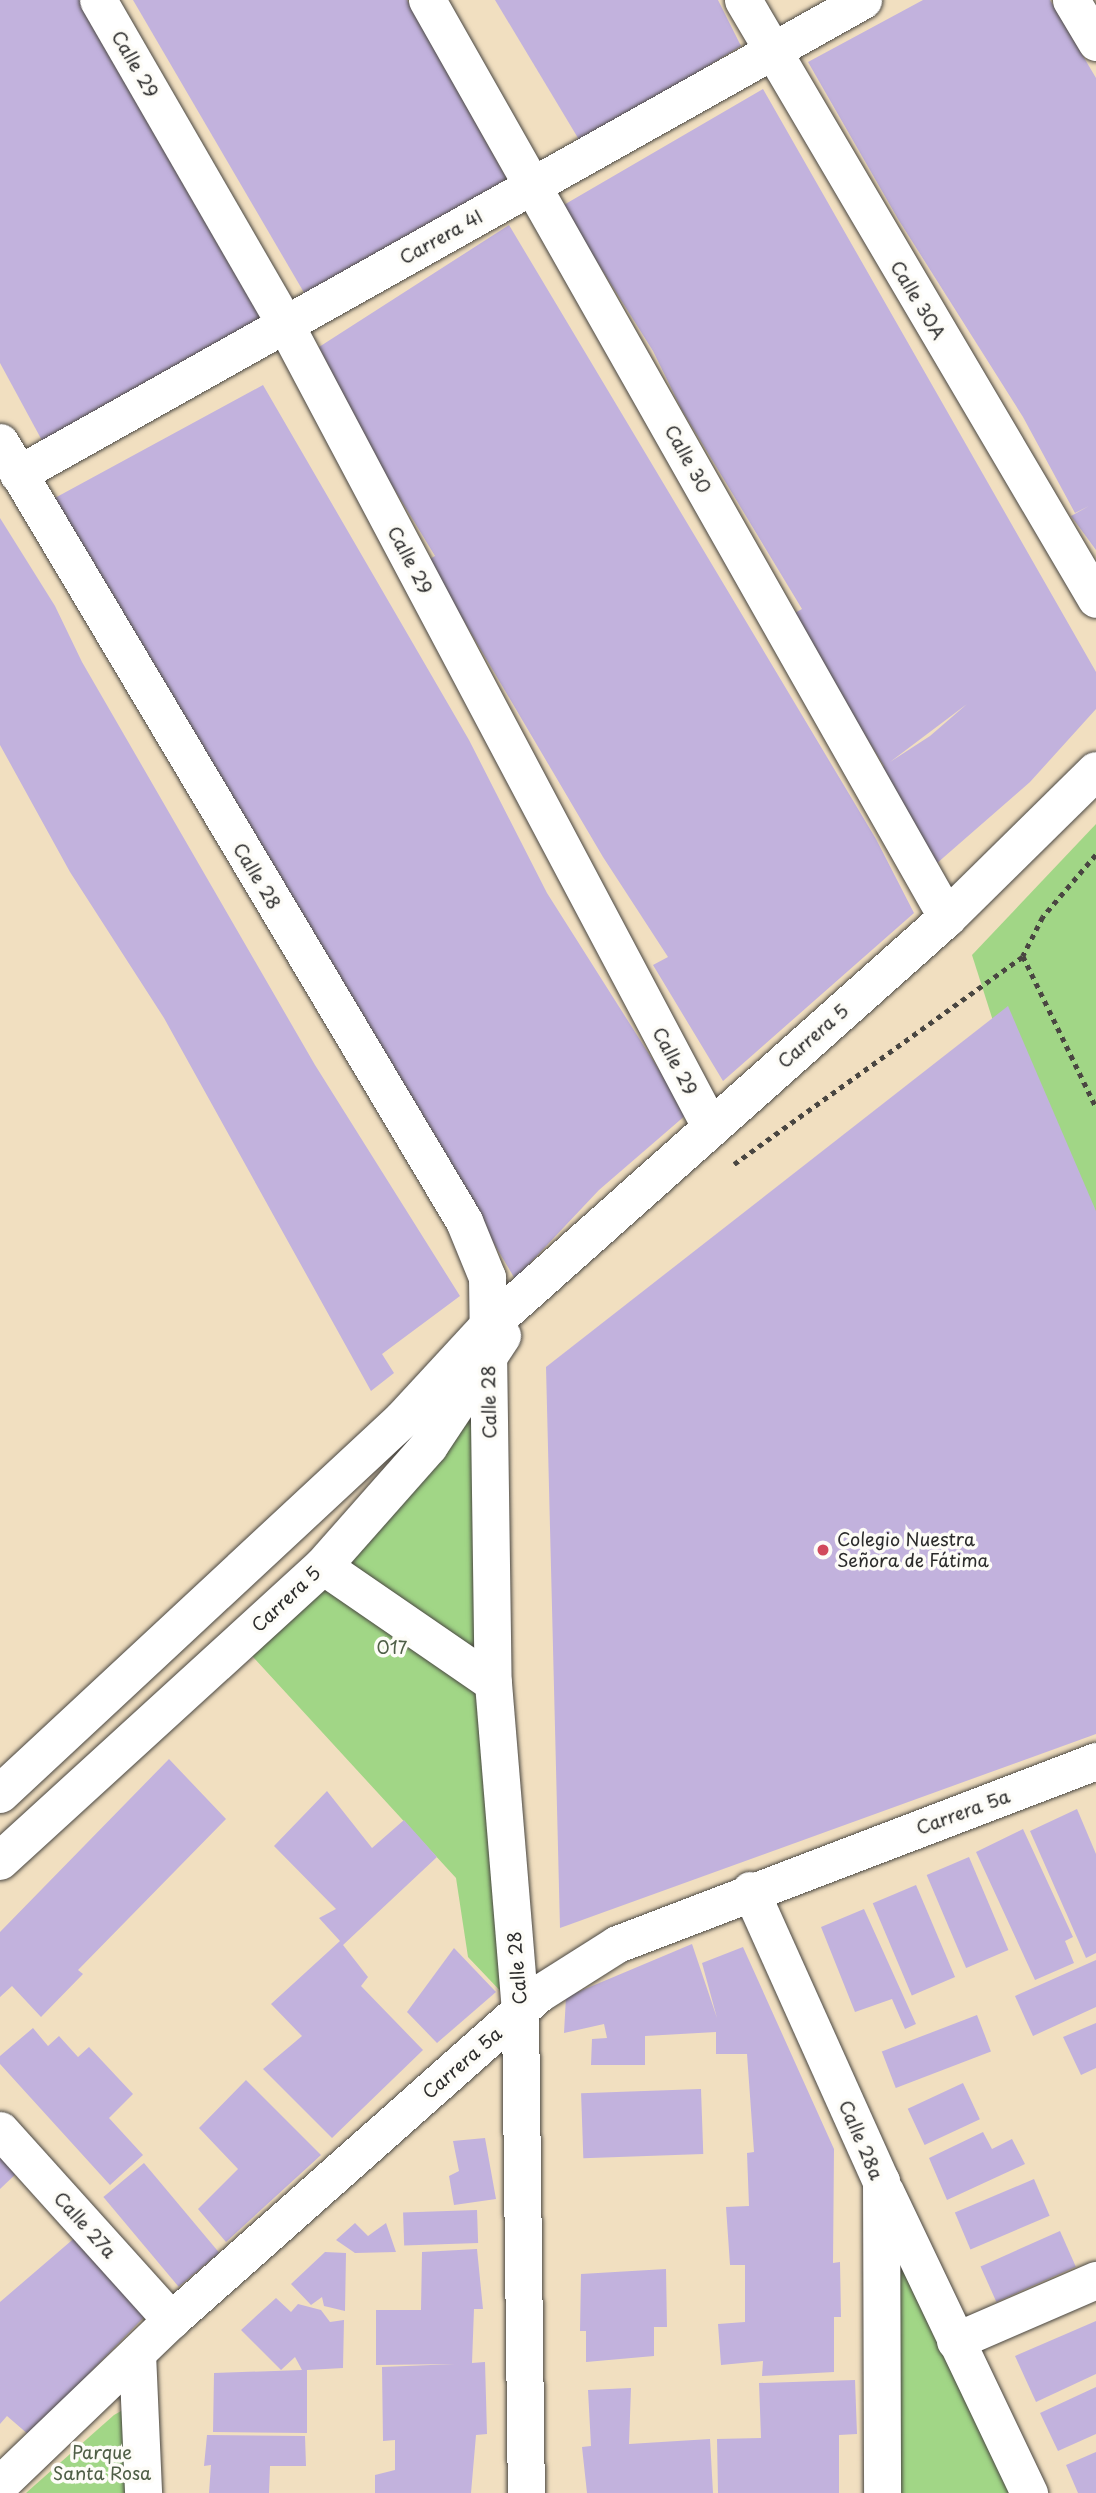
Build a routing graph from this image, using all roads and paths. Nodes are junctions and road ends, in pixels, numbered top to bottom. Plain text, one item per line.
1 (98, 0) edge
2 (427, 0) edge
3 (743, 0) edge
4 (863, 0) edge
5 (1071, 0) edge
6 (1096, 42) edge
7 (771, 52) junction
8 (533, 185) junction
9 (285, 324) junction
10 (0, 442) edge
11 (18, 474) junction
12 (1096, 599) edge
13 (1096, 771) edge
14 (1096, 855) edge
15 (947, 918) junction
16 (1023, 956) junction
17 (1096, 1107) edge
18 (710, 1126) junction
19 (727, 1170) dead end
20 (488, 1345) junction
21 (323, 1566) junction
22 (493, 1683) junction
23 (1096, 1761) edge
24 (0, 1794) edge
25 (0, 1861) edge
26 (750, 1891) junction
27 (520, 2011) junction
28 (0, 2130) edge
29 (881, 2181) junction
30 (1096, 2280) edge
31 (170, 2320) junction
32 (955, 2341) junction
33 (137, 2353) junction
34 (0, 2484) edge
35 (143, 2493) edge
36 (526, 2493) edge
37 (882, 2493) edge
38 (1030, 2493) edge

1 - 9 street, Calle 29
2 - 8 street, Calle 30
3 - 7 street, Calle 30A
4 - 7 street, Carrera 4I
5 - 6 street
7 - 8 street, Carrera 4I
7 - 12 street, Calle 30A
8 - 9 street, Carrera 4I
8 - 15 street, Calle 30
9 - 11 street, Carrera 4I
9 - 18 street, Calle 29
10 - 11 street, Calle 28
11 - 20 street, Calle 28
13 - 15 street, Carrera 5
14 - 16 path
15 - 18 street, Carrera 5
16 - 17 path
16 - 19 path
18 - 20 street, Carrera 5
20 - 21 street, Carrera 5
20 - 22 street, Calle 28
20 - 24 street, Carrera 5
21 - 22 street
21 - 25 street, Carrera 5
22 - 27 street, Calle 28
23 - 26 street, Carrera 5a
26 - 27 street, Carrera 5a
26 - 29 street, Calle 28a
27 - 31 street, Carrera 5a
27 - 36 street, Calle 28
28 - 31 street, Calle 27a
29 - 32 street
29 - 37 street, Calle 28a
30 - 32 street
31 - 33 street, Carrera 5a
32 - 38 street
33 - 34 street, Carrera 5a
33 - 35 street

